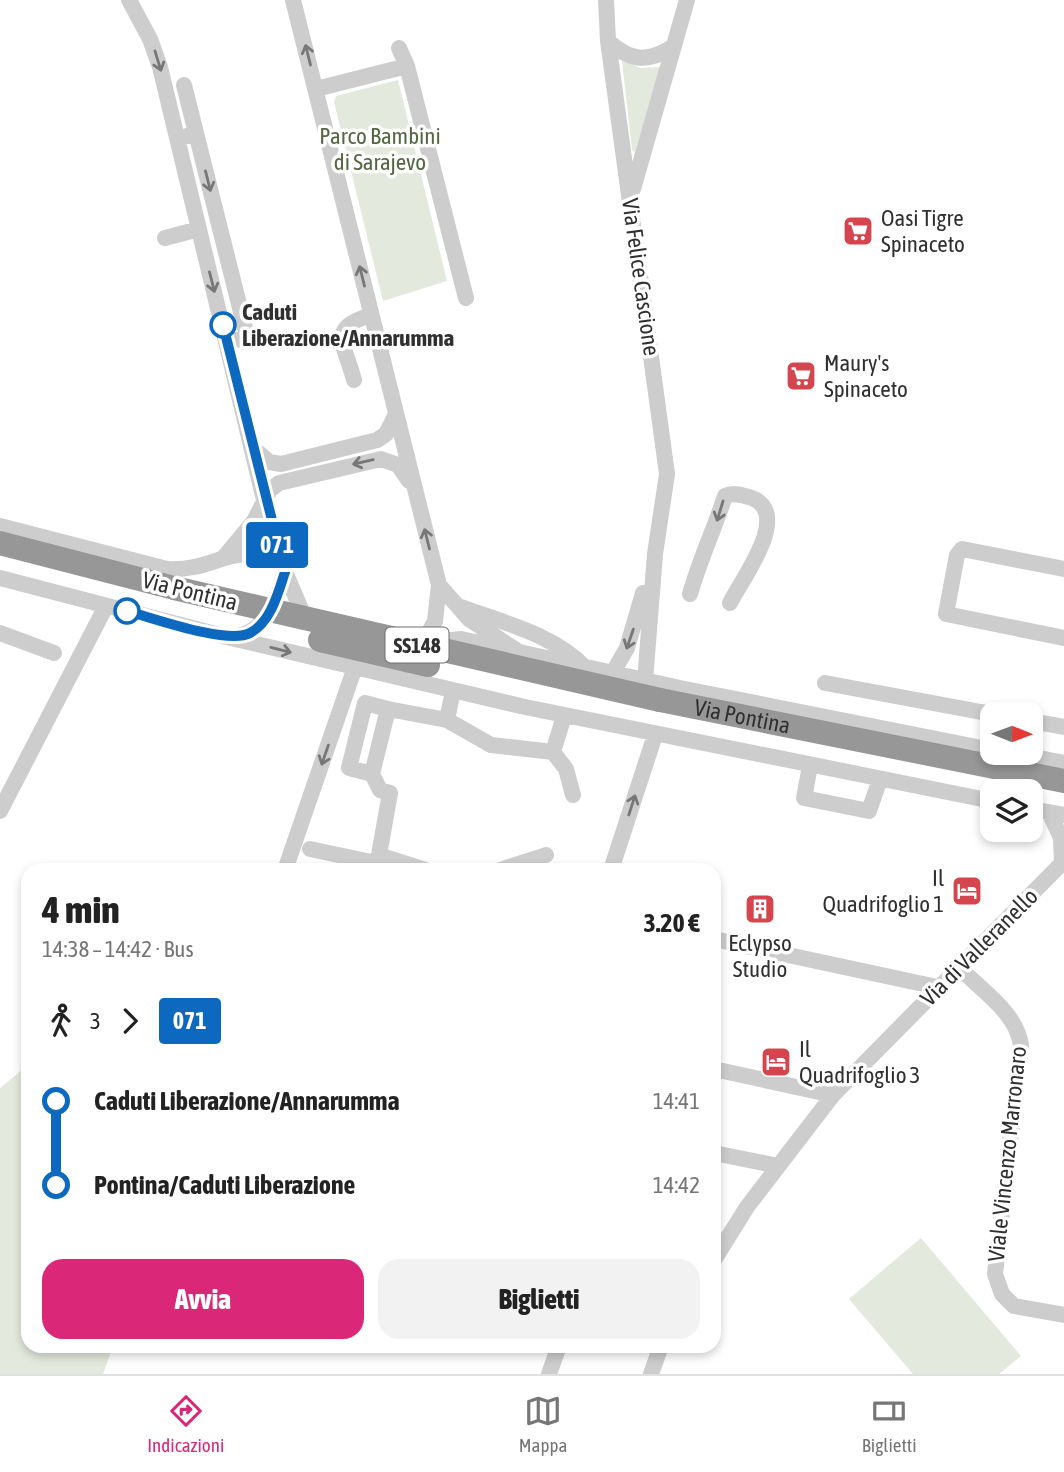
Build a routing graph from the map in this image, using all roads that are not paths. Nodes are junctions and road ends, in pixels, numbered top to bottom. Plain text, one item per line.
1 (129, 0) edge
2 (293, 0) edge
3 (606, 0) edge
4 (687, 0) edge
5 (608, 41) junction
6 (674, 46) junction
7 (399, 48) dead end
8 (407, 66) junction
9 (184, 85) dead end
10 (316, 89) junction
11 (196, 133) junction
12 (178, 139) junction
13 (631, 198) junction
14 (199, 229) junction
15 (165, 238) dead end
16 (466, 298) dead end
17 (371, 315) junction
18 (227, 342) junction
19 (354, 380) dead end
20 (396, 414) junction
21 (253, 448) junction
22 (415, 492) junction
23 (264, 500) junction
24 (0, 526) edge
25 (0, 543) edge
26 (655, 554) junction
27 (224, 557) junction
28 (0, 559) edge
29 (1064, 569) edge
30 (284, 570) junction
31 (0, 578) edge
32 (439, 585) junction
33 (690, 594) dead end
34 (172, 596) junction
35 (730, 603) dead end
36 (456, 605) junction
37 (106, 606) junction
38 (0, 633) edge
39 (232, 638) junction
40 (1064, 638) edge
41 (417, 650) junction
42 (519, 652) junction
43 (54, 653) dead end
44 (331, 662) junction
45 (355, 667) junction
46 (586, 668) junction
47 (612, 674) junction
48 (391, 676) junction
49 (422, 683) junction
50 (825, 683) dead end
51 (453, 691) junction
52 (654, 708) junction
53 (388, 709) junction
54 (980, 712) edge
55 (564, 716) junction
56 (338, 717) junction
57 (447, 720) junction
58 (1043, 723) edge
59 (360, 724) junction
60 (1064, 727) edge
61 (980, 749) edge
62 (553, 752) junction
63 (1043, 759) edge
64 (1064, 763) edge
65 (810, 766) junction
66 (372, 774) junction
67 (880, 779) junction
68 (980, 780) edge
69 (1064, 781) edge
70 (573, 795) dead end
71 (980, 799) edge
72 (1043, 799) edge
73 (1059, 808) edge
74 (0, 811) edge
75 (310, 849) dead end
76 (379, 855) junction
77 (546, 855) dead end
78 (1063, 862) edge
79 (287, 863) edge
80 (404, 863) edge
81 (521, 863) edge
82 (613, 863) edge
83 (721, 941) edge
84 (960, 968) junction
85 (937, 987) junction
86 (721, 1071) edge
87 (833, 1095) junction
88 (721, 1154) edge
89 (779, 1166) junction
90 (721, 1250) edge
91 (1064, 1315) edge
92 (556, 1353) edge
93 (658, 1353) edge
94 (549, 1374) edge
95 (651, 1374) edge

1 -> 12 street
10 -> 2 street
3 - 5 street, Via Felice Cascione
4 - 6 street
5 - 6 street
5 - 13 street, Via Felice Cascione
6 - 13 street
7 - 8 street
8 - 10 street
8 - 16 street
9 - 11 street
17 -> 10 street
11 - 12 street
11 -> 18 street
12 - 14 street
13 - 26 street, Via Felice Cascione
14 - 15 street
14 -> 18 street
17 - 19 street
17 - 20 street
18 - 21 street
20 - 21 street
20 - 22 street
21 - 23 street
22 -> 23 street
32 -> 22 street
23 - 27 street, Via Pontina
23 - 30 street
24 - 27 street, Via Pontina
25 - 34 highway, Via Pontina / SS148
26 -> 47 street, Via Felice Cascione
26 - 52 street, Via Felice Cascione
27 - 30 street, Via Pontina
28 - 34 highway, Via Pontina / SS148
29 - 40 street
30 - 39 street
30 - 44 street
31 - 37 street, Via Pontina
32 - 36 street, Via Pontina
32 - 41 street
35 -> 33 street
34 - 52 highway, Via Pontina / SS148, bridge
36 - 42 street, Via Pontina
36 - 46 street
37 - 39 street, Via Pontina
37 - 74 street
38 - 43 street
39 -> 44 street, Via Pontina
41 - 42 street, Via Pontina
41 - 48 street
41 - 49 street
42 - 46 street, Via Pontina
44 - 45 street, Via Pontina
45 - 48 street, Via Pontina
45 - 56 street
46 - 47 street, Via Pontina
47 - 52 street, Via Pontina
48 - 49 street, Via Pontina
49 - 51 street, Via Pontina
50 - 54 street
51 - 55 street, Via Pontina
51 - 57 street
52 - 55 street, Via Pontina
52 - 61 street, Via Pontina
52 - 65 street, Via Pontina
52 - 68 highway, Via Pontina / SS148
52 - 69 highway, Via Pontina / SS148
82 -> 52 street, Via Felice Cascione
53 - 57 street
53 - 59 street
53 - 66 street
55 - 62 street
56 - 59 street
56 -> 79 street
57 - 62 street
58 - 60 street
59 - 66 street
62 - 70 street
63 - 64 street
65 - 67 street, Via Pontina
65 - 67 street
66 - 76 street
67 - 71 street, Via Pontina
72 - 73 highway, Via Pontina / SS148
73 - 78 street, Via di Valleranello
75 - 76 street
76 - 80 street
77 - 81 street
78 - 84 street, Via di Valleranello
83 - 85 street
84 - 85 street, Via di Valleranello
84 - 91 street, Viale Vincenzo Marronaro
85 - 87 street, Via di Valleranello
86 - 87 street
87 - 89 street, Via di Valleranello
88 - 89 street
89 - 90 street, Via di Valleranello
92 - 94 street
93 - 95 street

